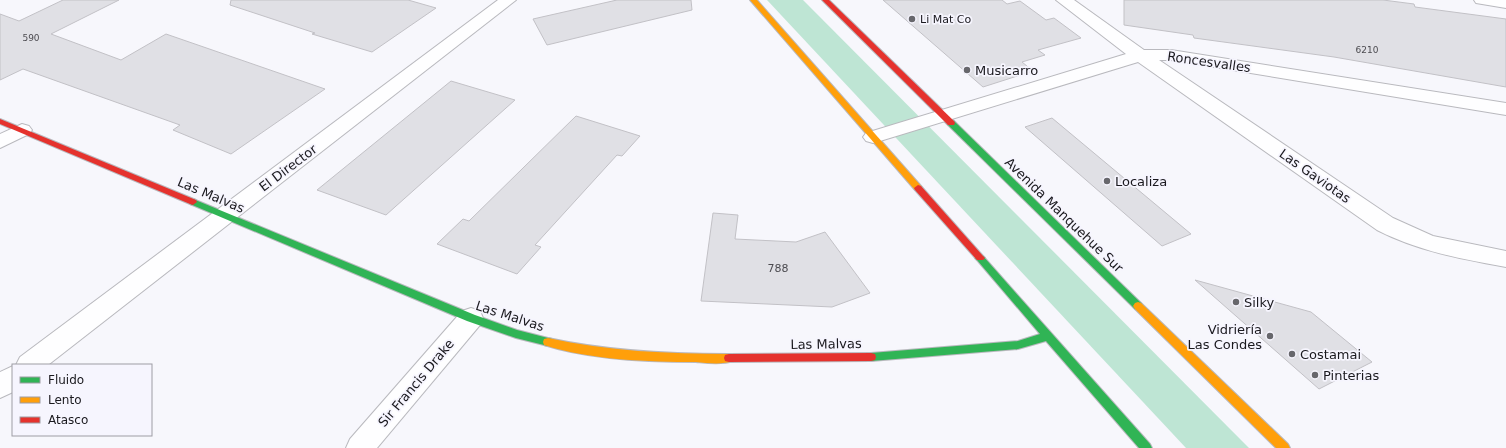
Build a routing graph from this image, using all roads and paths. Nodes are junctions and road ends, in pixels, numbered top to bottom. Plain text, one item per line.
1 (508, 0) edge
2 (753, 0) edge
3 (825, 0) edge
4 (1064, 0) edge
5 (1482, 0) edge
6 (1506, 3) edge
7 (1141, 55) junction
8 (1506, 109) edge
9 (943, 115) junction
10 (0, 121) edge
11 (22, 130) junction
12 (874, 137) junction
13 (0, 142) edge
14 (225, 216) junction
15 (1506, 259) edge
16 (471, 318) junction
17 (1048, 336) junction
18 (30, 364) edge
19 (12, 378) edge
20 (0, 387) edge
21 (360, 448) edge
22 (1146, 448) edge
23 (1284, 448) edge

1 - 14 street, El Director
2 - 12 main road
3 - 9 main road, Avenida Manquehue Sur
4 - 7 street, Las Gaviotas
5 - 6 street
7 - 8 street, Roncesvalles
7 - 9 street, Roncesvalles
7 - 15 street, Las Gaviotas
9 - 12 street, Roncesvalles
9 - 23 main road, Avenida Manquehue Sur
10 - 11 main road, Las Malvas
11 - 13 street
11 - 14 main road, Las Malvas
12 - 17 main road
14 - 16 main road, Las Malvas
14 - 18 street, El Director
16 - 17 main road, Las Malvas
16 - 21 street, Sir Francis Drake
17 - 22 main road
19 - 20 street

